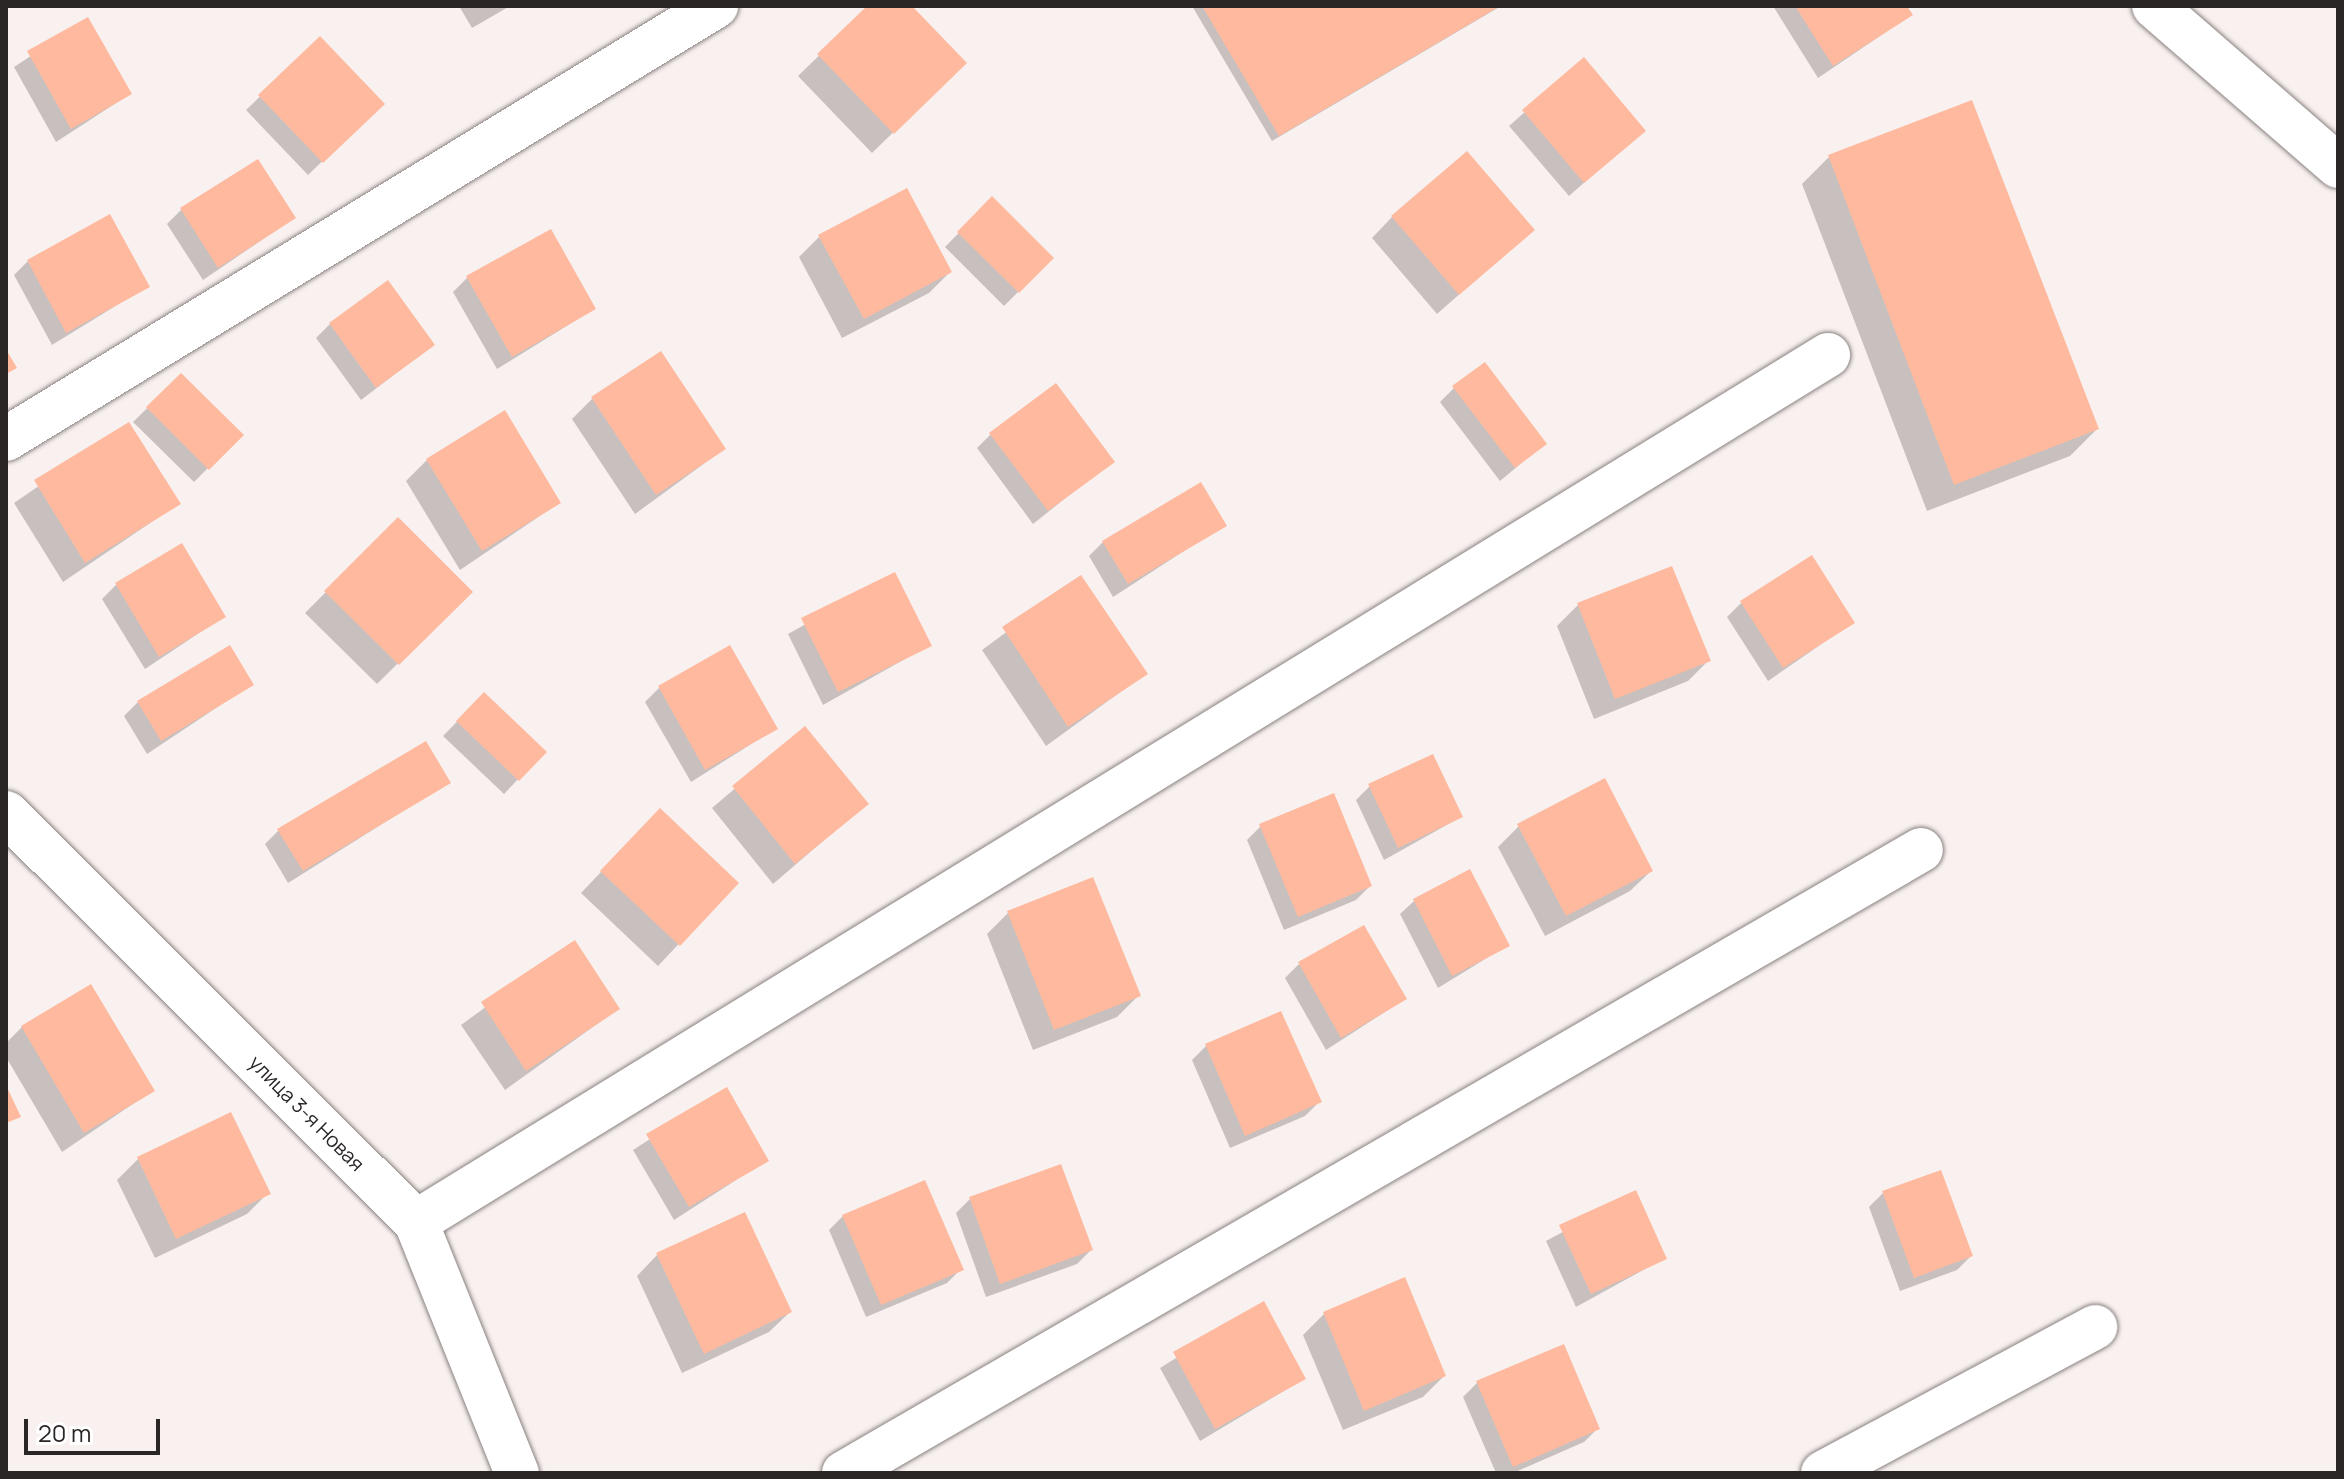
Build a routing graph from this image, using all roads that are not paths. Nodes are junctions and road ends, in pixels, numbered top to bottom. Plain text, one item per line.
1 (716, 6) edge
2 (2154, 6) edge
3 (2338, 166) edge
4 (1828, 355) dead end
5 (6, 439) edge
6 (6, 813) edge
7 (1921, 850) dead end
8 (416, 1222) junction
9 (2095, 1327) dead end
10 (517, 1473) edge
11 (844, 1473) edge
12 (1823, 1473) edge

1 - 5 street
2 - 3 street
4 - 8 street
6 - 8 street, улица 3-я Новая
7 - 11 street
8 - 10 street, улица 3-я Новая
9 - 12 street

